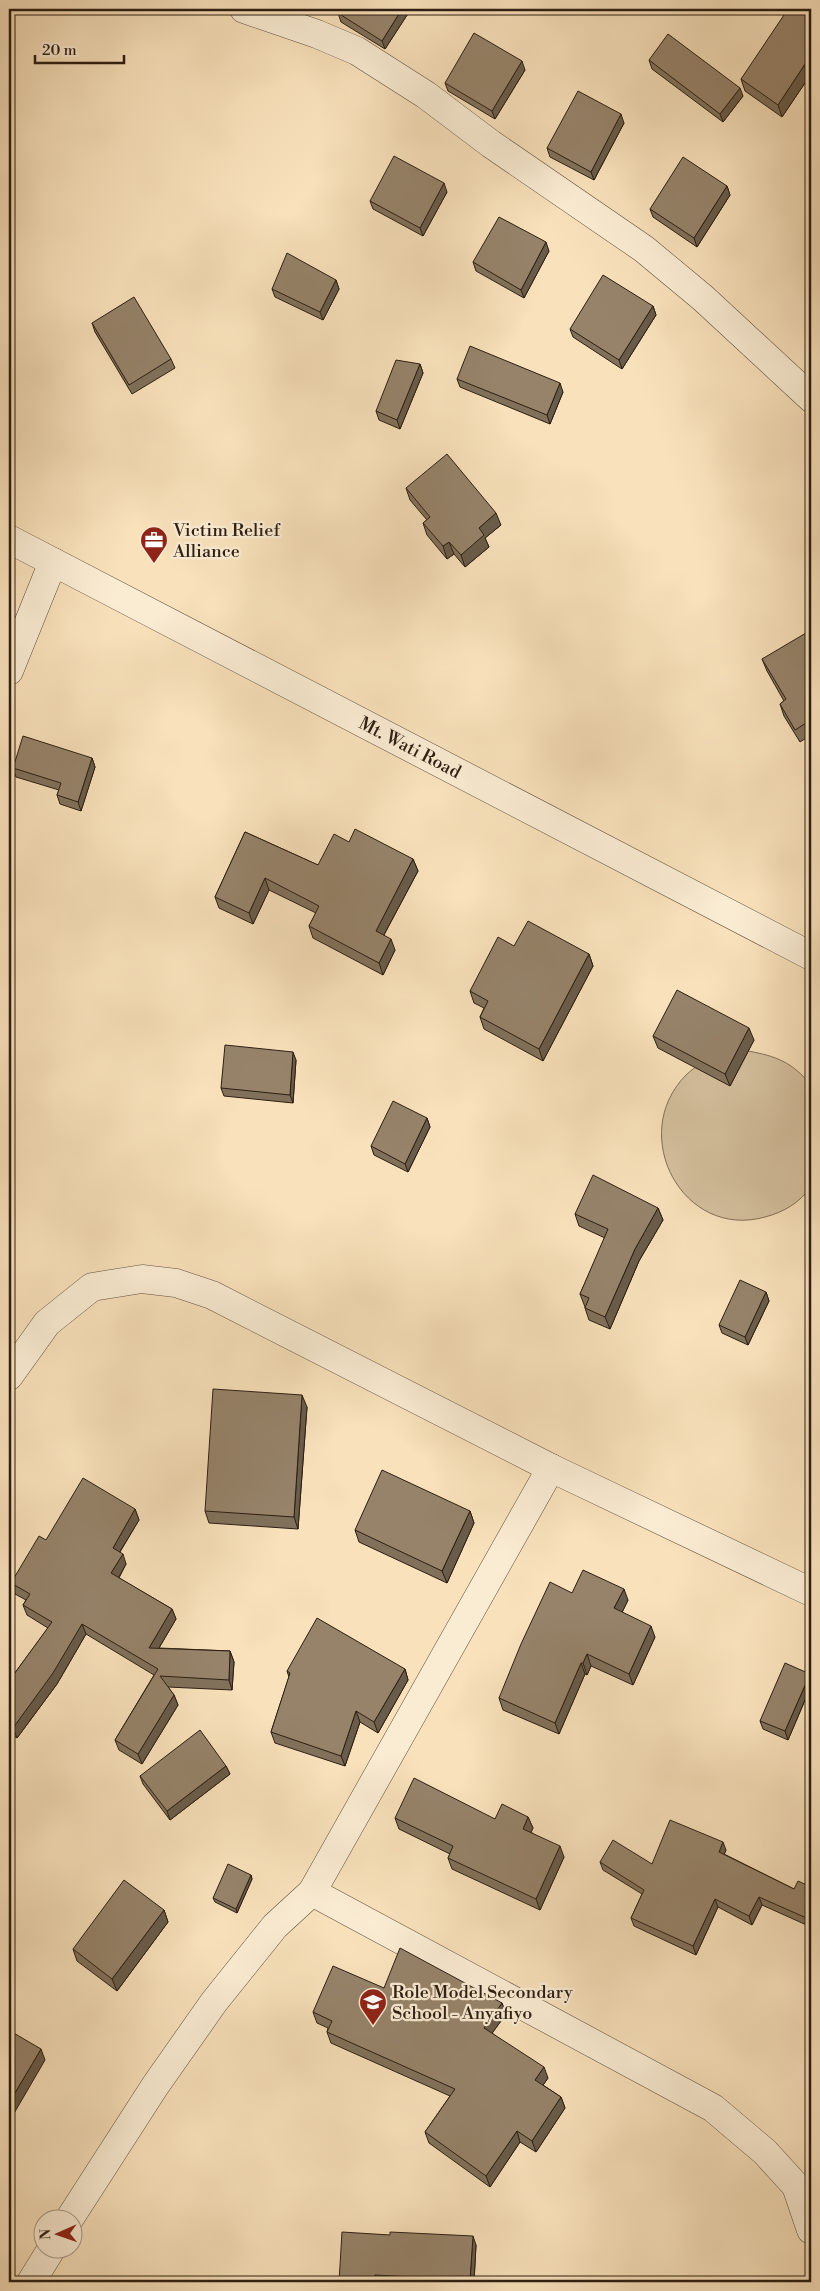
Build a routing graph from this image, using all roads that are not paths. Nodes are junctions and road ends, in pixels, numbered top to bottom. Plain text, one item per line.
1 (244, 9) edge
2 (811, 398) edge
3 (9, 539) edge
4 (53, 562) junction
5 (9, 670) edge
6 (811, 956) edge
7 (9, 1376) edge
8 (551, 1468) junction
9 (811, 1592) edge
10 (312, 1892) junction
11 (76, 2208) edge
12 (811, 2230) edge
13 (46, 2258) edge
14 (31, 2282) edge

1 - 2 street
3 - 4 street, Mt. Wati Road
4 - 5 street
4 - 6 street, Mt. Wati Road
7 - 8 street
8 - 9 street
8 - 10 street
10 - 11 street
10 - 12 street
13 - 14 street

